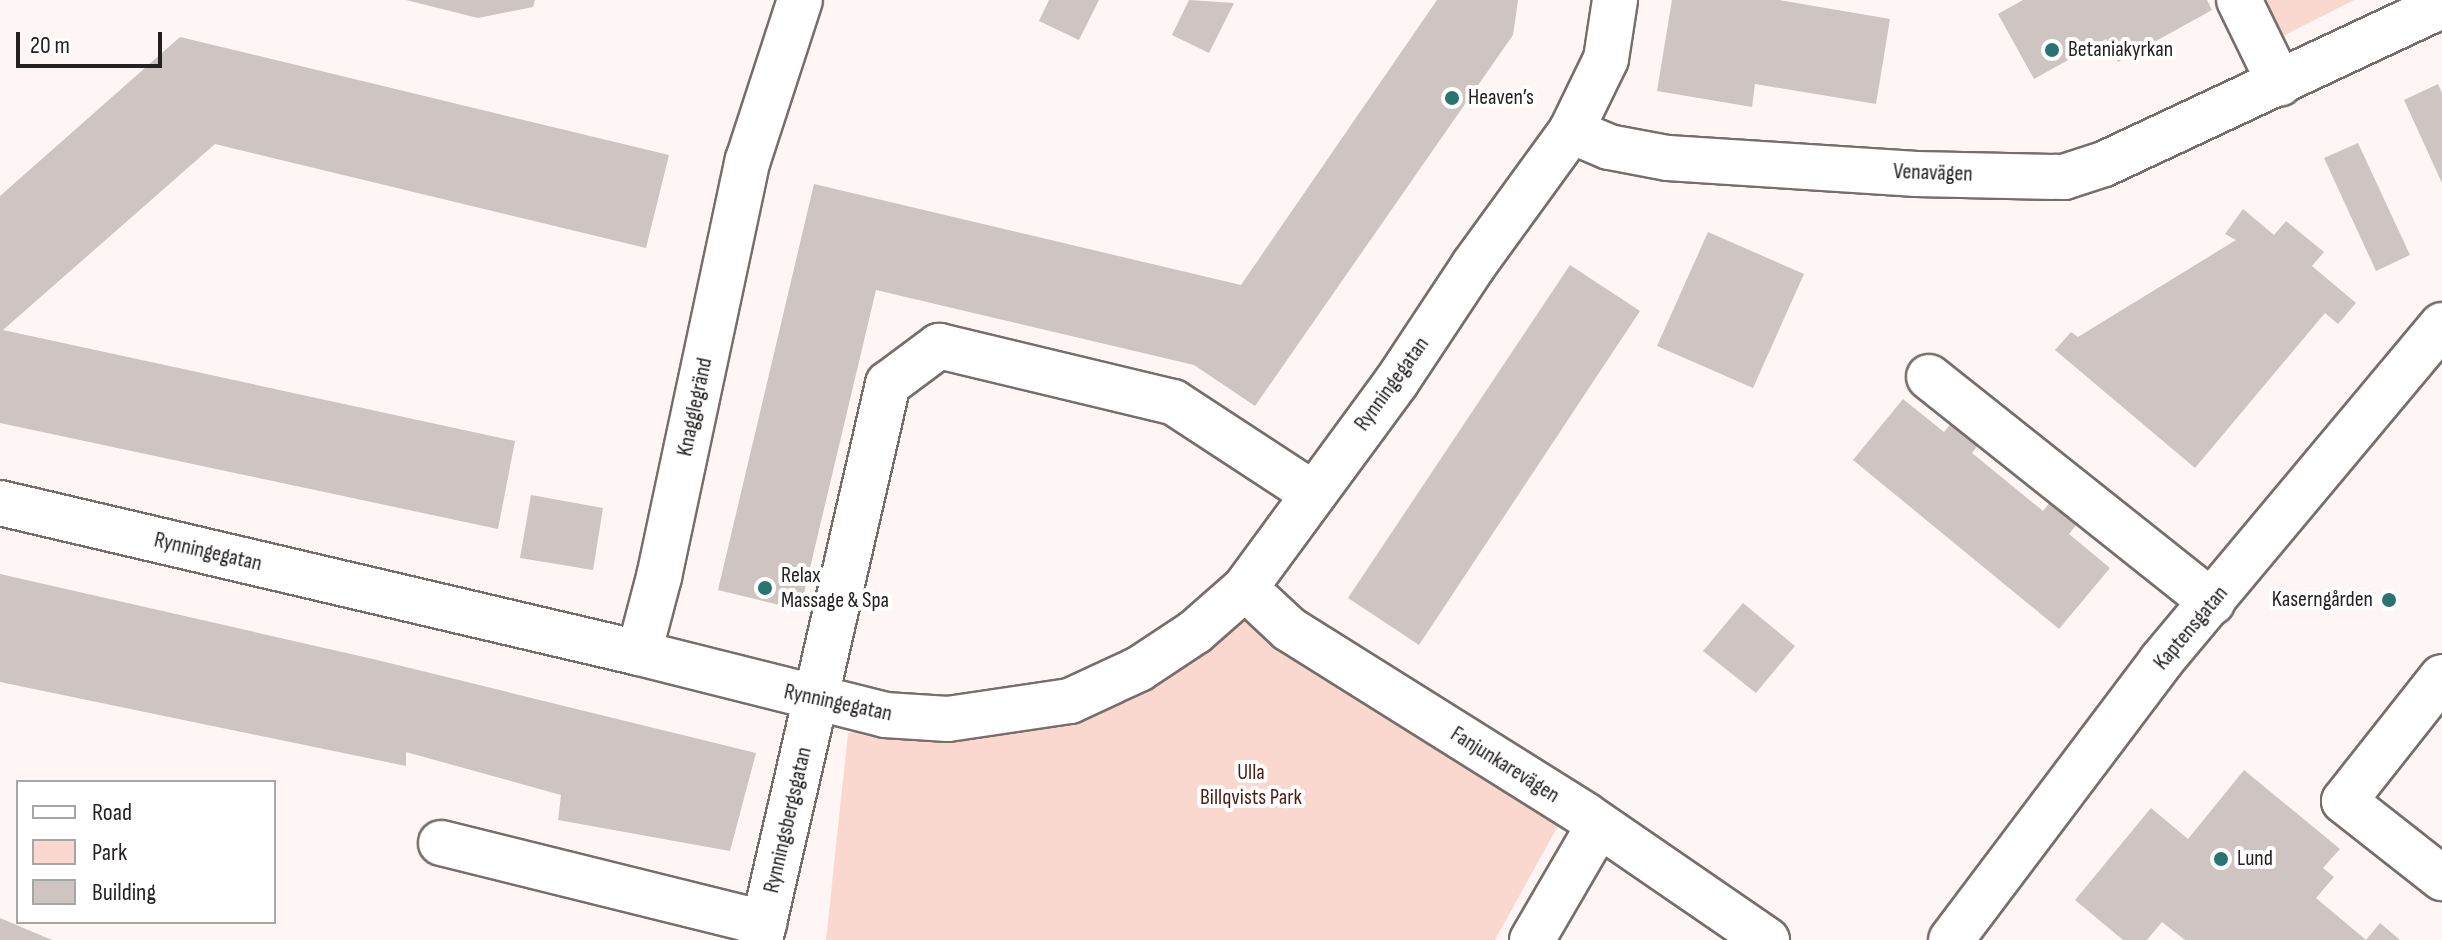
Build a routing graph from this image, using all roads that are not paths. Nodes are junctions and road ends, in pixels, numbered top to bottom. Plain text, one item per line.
1 (800, 0) edge
2 (1615, 0) edge
3 (2239, 0) edge
4 (2442, 6) edge
5 (2280, 84) junction
6 (1571, 131) junction
7 (2442, 325) edge
8 (1929, 377) dead end
9 (1312, 493) junction
10 (0, 503) edge
11 (1245, 588) junction
12 (2212, 602) junction
13 (639, 653) junction
14 (2442, 677) edge
15 (816, 700) junction
16 (1599, 825) junction
17 (441, 843) dead end
18 (2442, 878) edge
19 (762, 932) edge
20 (1532, 940) edge
21 (1767, 940) edge
22 (1951, 940) edge

1 - 13 street, Knagglegränd
2 - 6 street, Rynningegatan
3 - 5 street
4 - 5 street, Venavägen
5 - 6 street, Venavägen
6 - 9 street, Rynningegatan
7 - 12 street, Kaptensgatan
8 - 12 street
9 - 11 street, Rynningegatan
9 - 15 street, Rynningsbergsgatan
10 - 13 street, Rynningegatan
11 - 15 street, Rynningegatan
11 - 16 street, Fanjunkarevägen
12 - 22 street, Kaptensgatan
13 - 15 street, Rynningegatan
14 - 18 street
15 - 19 street, Rynningsbergsgatan
16 - 20 street
16 - 21 street, Fanjunkarevägen
17 - 19 street

